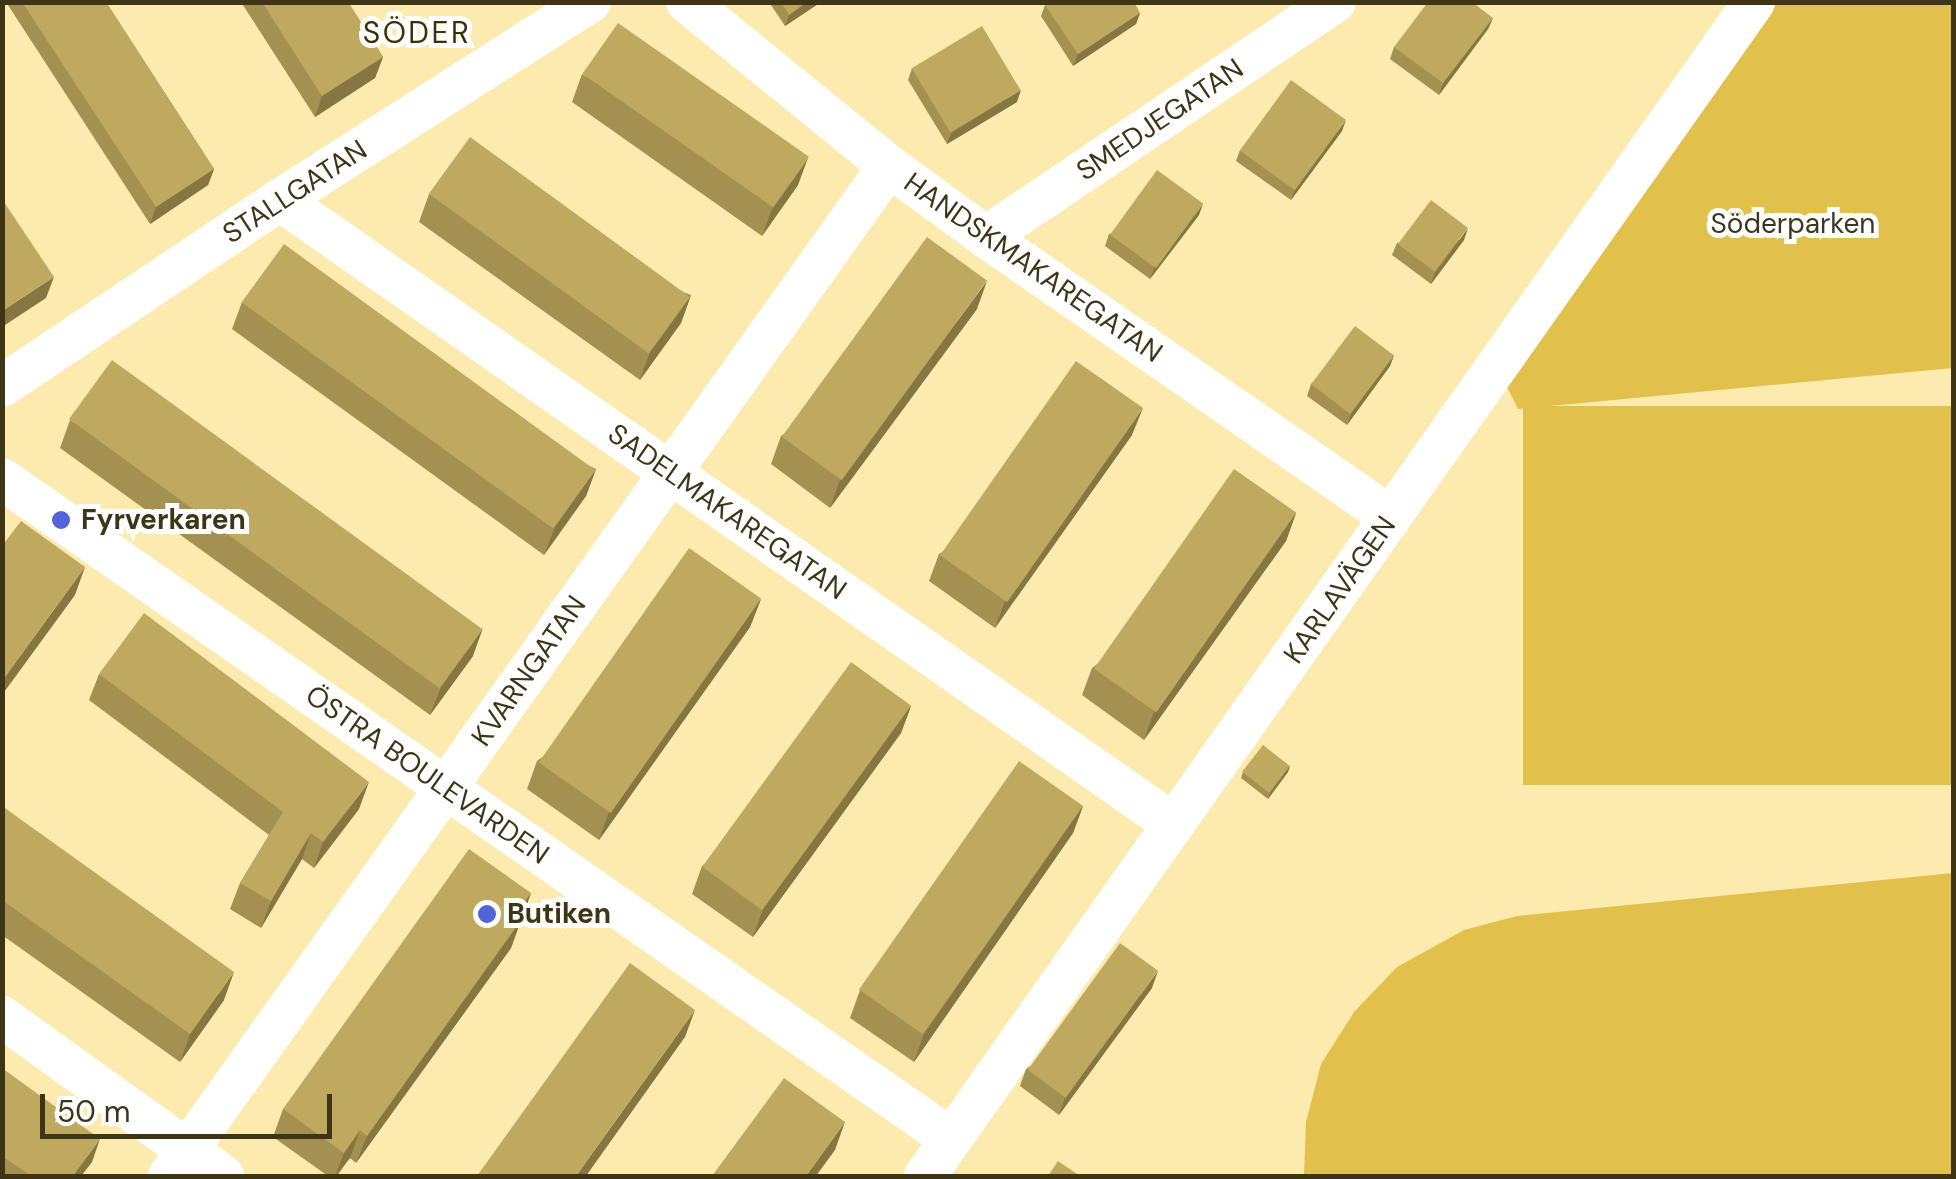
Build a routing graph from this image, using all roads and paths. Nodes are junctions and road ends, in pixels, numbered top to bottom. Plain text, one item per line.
1 (590, 2) edge
2 (687, 2) edge
3 (1335, 2) edge
4 (1754, 2) edge
5 (888, 166) junction
6 (280, 200) junction
7 (986, 238) junction
8 (2, 386) edge
9 (670, 472) junction
10 (2, 479) edge
11 (1391, 517) junction
12 (446, 788) junction
13 (1174, 824) junction
14 (2, 1017) edge
15 (951, 1140) junction
16 (178, 1164) edge
17 (224, 1176) edge
18 (925, 1176) edge

1 - 6 street, STALLGATAN
2 - 5 street, HANDSKMAKAREGATAN
3 - 7 street, SMEDJEGATAN
4 - 11 street, KARLAVÄGEN
5 - 7 street, HANDSKMAKAREGATAN
5 - 9 street, KVARNGATAN
6 - 8 street, STALLGATAN
6 - 9 street, SADELMAKAREGATAN
7 - 11 street, HANDSKMAKAREGATAN
9 - 12 street, KVARNGATAN
9 - 13 street, SADELMAKAREGATAN
10 - 12 street, ÖSTRA BOULEVARDEN
11 - 13 street, KARLAVÄGEN
12 - 15 street, ÖSTRA BOULEVARDEN
12 - 16 street, KVARNGATAN
13 - 15 street, KARLAVÄGEN
14 - 16 street
15 - 18 street, KARLAVÄGEN
16 - 17 street

